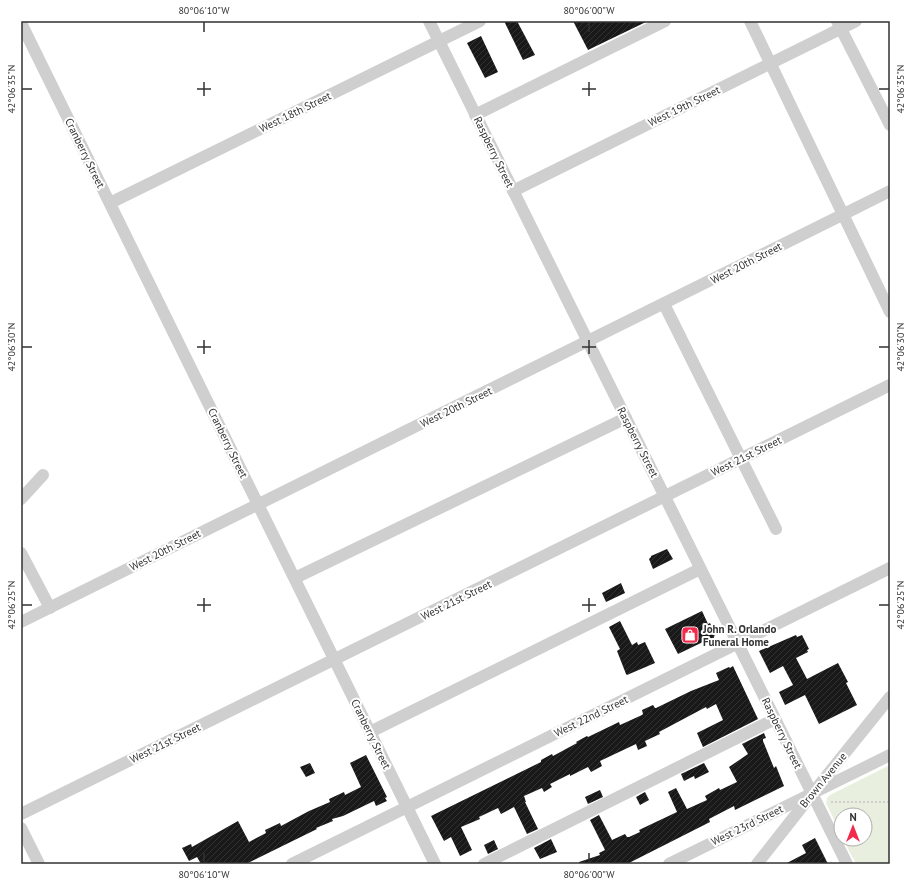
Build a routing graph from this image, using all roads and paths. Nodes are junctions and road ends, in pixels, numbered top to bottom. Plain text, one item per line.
1 (429, 21) edge
2 (480, 21) edge
3 (665, 21) edge
4 (750, 21) edge
5 (856, 21) edge
6 (21, 23) edge
7 (839, 25) edge
8 (439, 42) junction
9 (770, 63) junction
10 (475, 115) junction
11 (890, 125) edge
12 (513, 191) junction
13 (890, 191) edge
14 (110, 203) junction
15 (843, 215) junction
16 (664, 304) junction
17 (890, 312) edge
18 (588, 342) junction
19 (890, 385) edge
20 (626, 418) junction
21 (741, 458) junction
22 (44, 475) dead end
23 (664, 496) junction
24 (21, 498) edge
25 (257, 504) junction
26 (776, 529) dead end
27 (21, 553) edge
28 (890, 568) edge
29 (700, 569) junction
30 (295, 578) junction
31 (50, 608) junction
32 (21, 622) edge
33 (737, 643) junction
34 (334, 660) junction
35 (890, 698) edge
36 (775, 719) junction
37 (370, 732) junction
38 (890, 755) edge
39 (812, 794) junction
40 (831, 802) dead end
41 (890, 802) edge
42 (407, 807) junction
43 (21, 814) edge
44 (21, 828) edge
45 (39, 864) edge
46 (292, 864) edge
47 (435, 864) edge
48 (484, 864) edge
49 (670, 864) edge
50 (757, 864) edge
51 (847, 864) edge

1 - 8 street, Raspberry Street
2 - 8 street, West 18th Street
3 - 10 street
4 - 9 street
5 - 7 street, West 19th Street
6 - 14 street, Cranberry Street
7 - 9 street, West 19th Street
7 - 11 street
8 - 10 street, Raspberry Street
8 - 14 street, West 18th Street
9 - 12 street, West 19th Street
9 - 15 street
10 - 12 street, Raspberry Street
12 - 18 street, Raspberry Street
13 - 15 street, West 20th Street
14 - 25 street, Cranberry Street
15 - 16 street, West 20th Street
15 - 17 street
16 - 18 street, West 20th Street
16 - 21 street
18 - 20 street, Raspberry Street
18 - 25 street, West 20th Street
19 - 21 street, West 21st Street
20 - 23 street, Raspberry Street
20 - 30 street
21 - 23 street, West 21st Street
21 - 26 street
22 - 24 street
23 - 29 street, Raspberry Street
23 - 34 street, West 21st Street
25 - 30 street, Cranberry Street
25 - 31 street, West 20th Street
27 - 31 street
28 - 33 street, West 22nd Street
29 - 33 street, Raspberry Street
29 - 37 street
30 - 34 street, Cranberry Street
31 - 32 street, West 20th Street
33 - 36 street, Raspberry Street
33 - 42 street, West 22nd Street
34 - 37 street, Cranberry Street
34 - 43 street, West 21st Street
35 - 39 street, Brown Avenue
36 - 39 street, Raspberry Street
36 - 48 street
37 - 42 street, Cranberry Street
38 - 39 street, West 23rd Street
39 - 49 street, West 23rd Street
39 - 50 street, Brown Avenue
39 - 51 street, Raspberry Street
40 - 41 path
42 - 46 street, West 22nd Street
42 - 47 street, Cranberry Street
44 - 45 street

